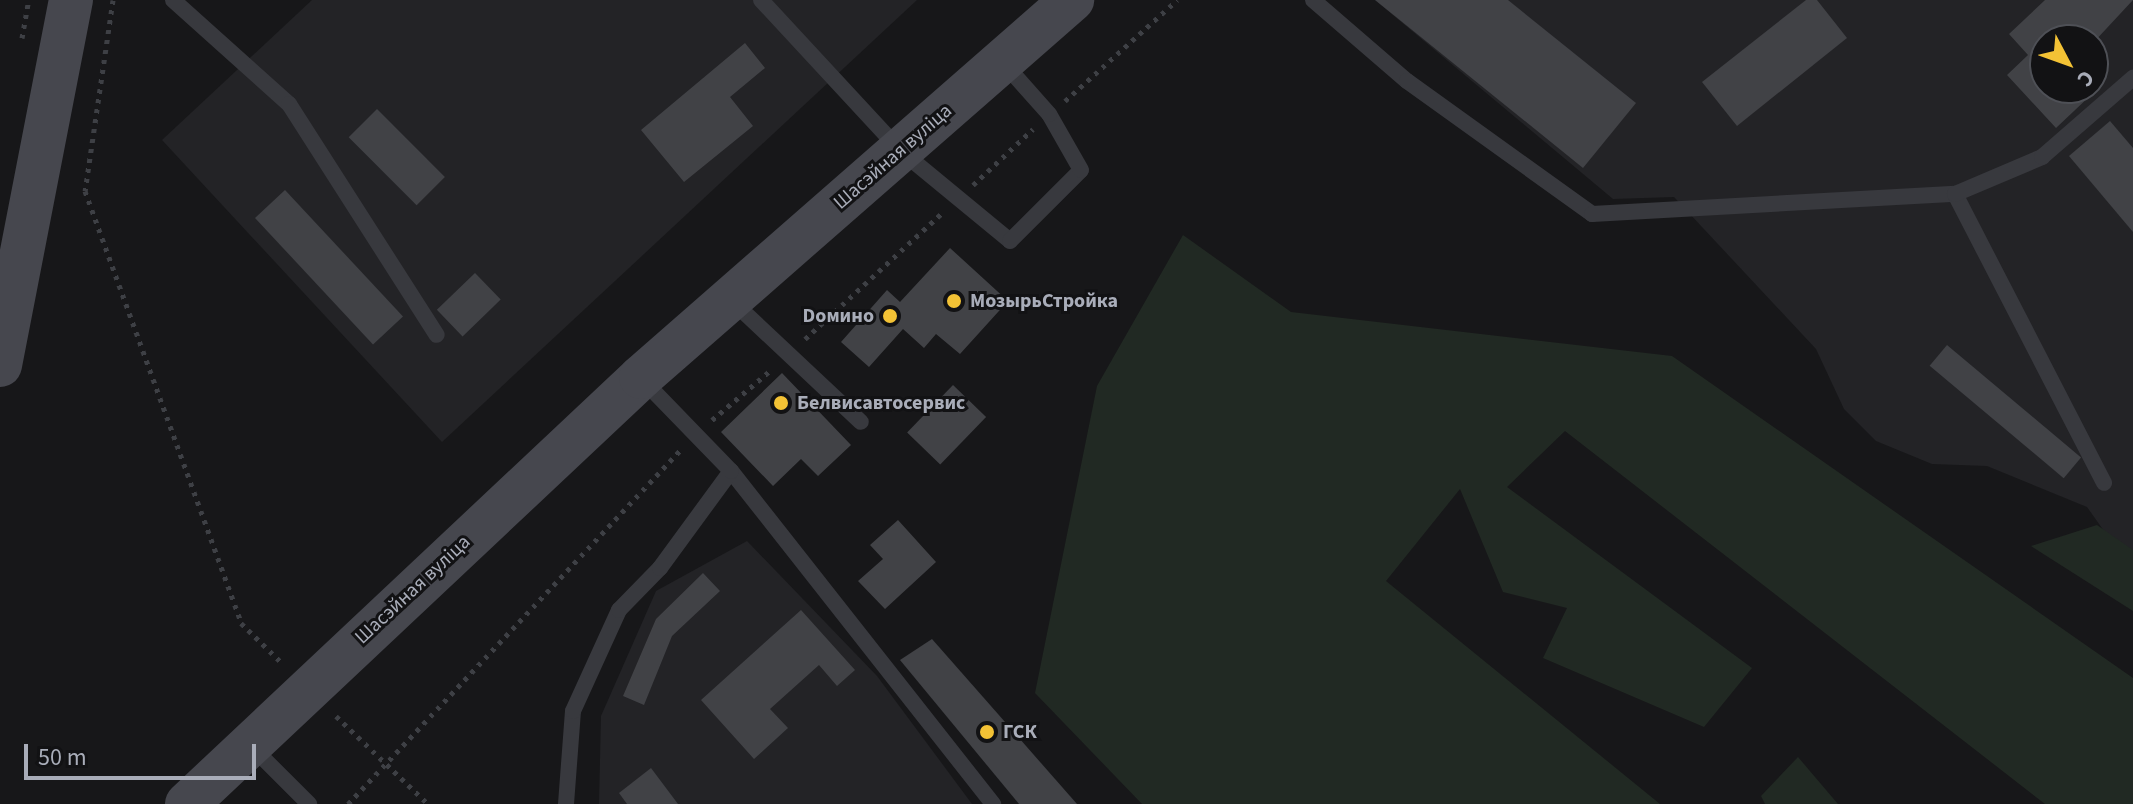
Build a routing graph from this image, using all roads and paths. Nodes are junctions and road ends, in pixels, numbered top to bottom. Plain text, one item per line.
1 (71, 0) edge
2 (113, 0) edge
3 (173, 0) edge
4 (761, 0) edge
5 (1072, 0) edge
6 (1177, 0) edge
7 (1313, 0) edge
8 (1002, 61) junction
9 (2133, 78) edge
10 (1049, 114) junction
11 (901, 151) junction
12 (1955, 194) junction
13 (958, 199) junction
14 (730, 299) junction
15 (437, 335) dead end
16 (787, 356) junction
17 (0, 365) edge
18 (641, 377) junction
19 (861, 422) dead end
20 (695, 434) junction
21 (731, 471) junction
22 (2104, 483) dead end
23 (307, 688) junction
24 (248, 743) junction
25 (386, 766) junction
26 (187, 804) edge
27 (309, 804) edge
28 (348, 804) edge
29 (428, 804) edge
30 (566, 804) edge
31 (993, 804) edge

1 - 17 main road
2 - 23 path
3 - 15 lane
4 - 11 lane
5 - 8 main road, Шасэйная вуліца
6 - 10 path
7 - 12 lane
8 - 10 lane
8 - 11 main road, Шасэйная вуліца
9 - 12 lane
10 - 13 path
10 - 13 lane
11 - 13 lane
11 - 14 main road, Шасэйная вуліца
12 - 22 lane
13 - 16 path
14 - 16 lane
14 - 18 main road, Шасэйная вуліца
16 - 19 lane
16 - 20 path
18 - 20 lane
18 - 23 main road, Шасэйная вуліца
20 - 21 lane
20 - 25 path
21 - 30 lane
21 - 31 lane
23 - 24 main road, Шасэйная вуліца
23 - 25 path
24 - 26 main road, Шасэйная вуліца
24 - 27 lane
25 - 28 path
25 - 29 path

